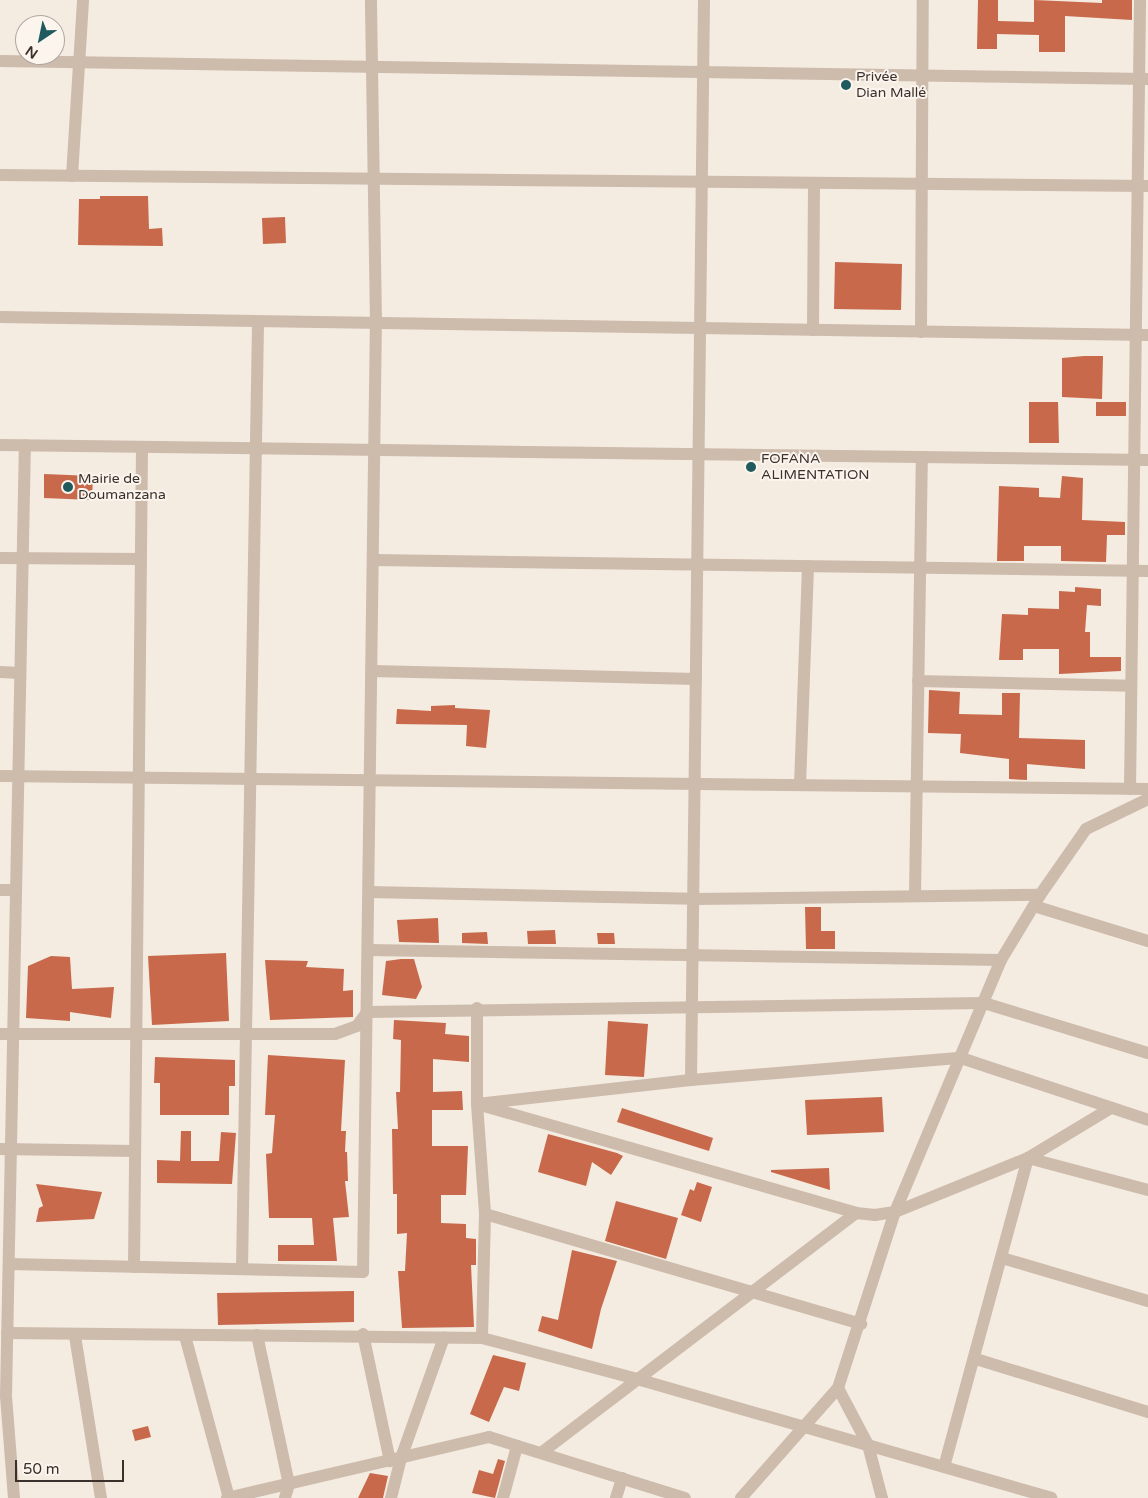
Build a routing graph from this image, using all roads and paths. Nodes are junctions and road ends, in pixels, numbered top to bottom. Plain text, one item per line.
1 (83, 0) edge
2 (371, 0) edge
3 (704, 0) edge
4 (923, 0) edge
5 (1140, 0) edge
6 (0, 61) edge
7 (79, 63) junction
8 (372, 66) junction
9 (703, 70) junction
10 (922, 74) junction
11 (1143, 79) edge
12 (0, 175) edge
13 (72, 176) junction
14 (374, 179) junction
15 (702, 182) junction
16 (814, 183) junction
17 (922, 184) junction
18 (1143, 186) edge
19 (0, 318) edge
20 (258, 322) junction
21 (376, 323) junction
22 (700, 328) junction
23 (813, 330) junction
24 (921, 332) junction
25 (1142, 335) edge
26 (0, 445) edge
27 (25, 445) junction
28 (142, 446) junction
29 (256, 448) junction
30 (375, 450) junction
31 (698, 454) junction
32 (922, 457) junction
33 (1134, 460) junction
34 (1148, 460) edge
35 (0, 558) edge
36 (23, 558) junction
37 (141, 558) junction
38 (373, 560) junction
39 (697, 565) junction
40 (808, 566) junction
41 (920, 568) junction
42 (1133, 571) junction
43 (1148, 571) edge
44 (372, 671) junction
45 (0, 672) edge
46 (20, 673) junction
47 (696, 679) junction
48 (918, 681) junction
49 (1131, 686) junction
50 (0, 776) edge
51 (18, 777) junction
52 (139, 778) junction
53 (250, 779) junction
54 (370, 781) junction
55 (695, 784) junction
56 (800, 785) junction
57 (917, 787) junction
58 (1130, 789) junction
59 (1148, 789) edge
60 (1148, 799) edge
61 (0, 890) edge
62 (16, 890) junction
63 (369, 892) junction
64 (915, 895) junction
65 (693, 899) junction
66 (1037, 900) junction
67 (1148, 941) edge
68 (368, 950) junction
69 (693, 957) junction
70 (1001, 960) junction
71 (984, 1003) junction
72 (692, 1006) junction
73 (477, 1008) junction
74 (367, 1012) junction
75 (0, 1034) edge
76 (13, 1035) junction
77 (136, 1035) junction
78 (246, 1036) junction
79 (1148, 1052) edge
80 (961, 1058) junction
81 (691, 1080) junction
82 (477, 1104) junction
83 (1111, 1108) junction
84 (1148, 1120) edge
85 (6, 1149) edge
86 (135, 1151) junction
87 (1028, 1158) junction
88 (1148, 1190) edge
89 (895, 1212) junction
90 (856, 1213) junction
91 (485, 1214) junction
92 (1002, 1258) junction
93 (9, 1264) junction
94 (134, 1267) junction
95 (242, 1269) junction
96 (752, 1292) junction
97 (1148, 1301) edge
98 (861, 1324) junction
99 (7, 1333) junction
100 (363, 1334) junction
101 (257, 1335) junction
102 (75, 1336) junction
103 (185, 1336) junction
104 (444, 1337) junction
105 (482, 1338) junction
106 (976, 1359) junction
107 (637, 1379) junction
108 (838, 1388) junction
109 (3, 1396) edge
110 (1148, 1412) edge
111 (804, 1427) junction
112 (868, 1445) junction
113 (517, 1446) junction
114 (541, 1454) junction
115 (396, 1459) junction
116 (944, 1467) junction
117 (622, 1478) junction
118 (290, 1484) junction
119 (14, 1498) edge
120 (101, 1498) edge
121 (228, 1498) edge
122 (285, 1498) edge
123 (391, 1498) edge
124 (503, 1498) edge
125 (616, 1498) edge
126 (685, 1498) edge
127 (741, 1498) edge
128 (882, 1498) edge
129 (1051, 1498) edge

1 - 7 street
2 - 8 street
3 - 9 street
4 - 10 street
5 - 11 street
6 - 7 street
7 - 8 street
7 - 13 street
8 - 9 street
8 - 14 street
9 - 10 street
9 - 15 street
10 - 11 street
10 - 17 street
11 - 18 street
12 - 13 street
13 - 14 street
14 - 15 street
14 - 21 street
15 - 16 street
15 - 22 street
16 - 17 street
16 - 23 street
17 - 18 street
17 - 24 street
18 - 25 street
19 - 20 street
20 - 21 street
20 - 29 street
21 - 22 street
21 - 30 street
22 - 23 street
22 - 31 street
23 - 24 street
24 - 25 street
25 - 33 street
26 - 27 street
27 - 28 street
27 - 36 street
28 - 29 street
28 - 37 street
29 - 30 street
29 - 53 street
30 - 31 street
30 - 38 street
31 - 32 street
31 - 39 street
32 - 33 street
32 - 41 street
33 - 34 street
33 - 42 street
35 - 36 street
36 - 37 street
36 - 46 street
37 - 52 street
38 - 39 street
38 - 44 street
39 - 40 street
39 - 47 street
40 - 41 street
40 - 56 street
41 - 42 street
41 - 48 street
42 - 43 street
42 - 49 street
44 - 47 street
44 - 54 street
45 - 46 street
46 - 51 street
47 - 55 street
48 - 49 street
48 - 57 street
49 - 58 street
50 - 51 street
51 - 52 street
51 - 62 street
52 - 53 street
52 - 77 street
53 - 54 street
53 - 78 street
54 - 55 street
54 - 63 street
55 - 56 street
55 - 65 street
56 - 57 street
57 - 58 street
57 - 64 street
58 - 59 street
60 - 66 street
61 - 62 street
62 - 76 street
63 - 65 street
63 - 68 street
64 - 65 street
64 - 66 street
65 - 69 street
66 - 67 street
66 - 70 street
68 - 69 street
68 - 74 street
69 - 70 street
69 - 72 street
70 - 71 street
71 - 72 street
71 - 79 street
71 - 80 street
72 - 73 street
72 - 81 street
73 - 74 street
73 - 82 street
74 - 78 street
74 - 95 street
75 - 76 street
76 - 77 street
76 - 85 street
77 - 78 street
77 - 86 street
78 - 95 street
80 - 81 street
80 - 83 street
80 - 89 street
81 - 82 street
82 - 90 street
82 - 91 street
83 - 84 street
83 - 87 street
85 - 86 street
85 - 93 street
86 - 94 street
87 - 88 street
87 - 89 street
87 - 92 street
89 - 90 street
89 - 98 street
90 - 96 street
91 - 96 street
91 - 105 street
92 - 97 street
92 - 106 street
93 - 94 street
93 - 99 street
94 - 95 street
96 - 98 street
96 - 107 street
98 - 108 street
99 - 102 street
99 - 109 street
100 - 101 street
100 - 104 street
100 - 115 street
101 - 103 street
101 - 118 street
102 - 103 street
102 - 120 street
103 - 121 street
104 - 105 street
104 - 115 street
105 - 107 street
106 - 110 street
106 - 116 street
107 - 111 street
107 - 114 street
108 - 111 street
108 - 112 street
109 - 119 street
111 - 112 street
111 - 127 street
112 - 116 street
112 - 128 street
113 - 114 street
113 - 115 street
113 - 124 street
114 - 117 street
115 - 118 street
115 - 123 street
116 - 129 street
117 - 125 street
117 - 126 street
118 - 121 street
118 - 122 street

